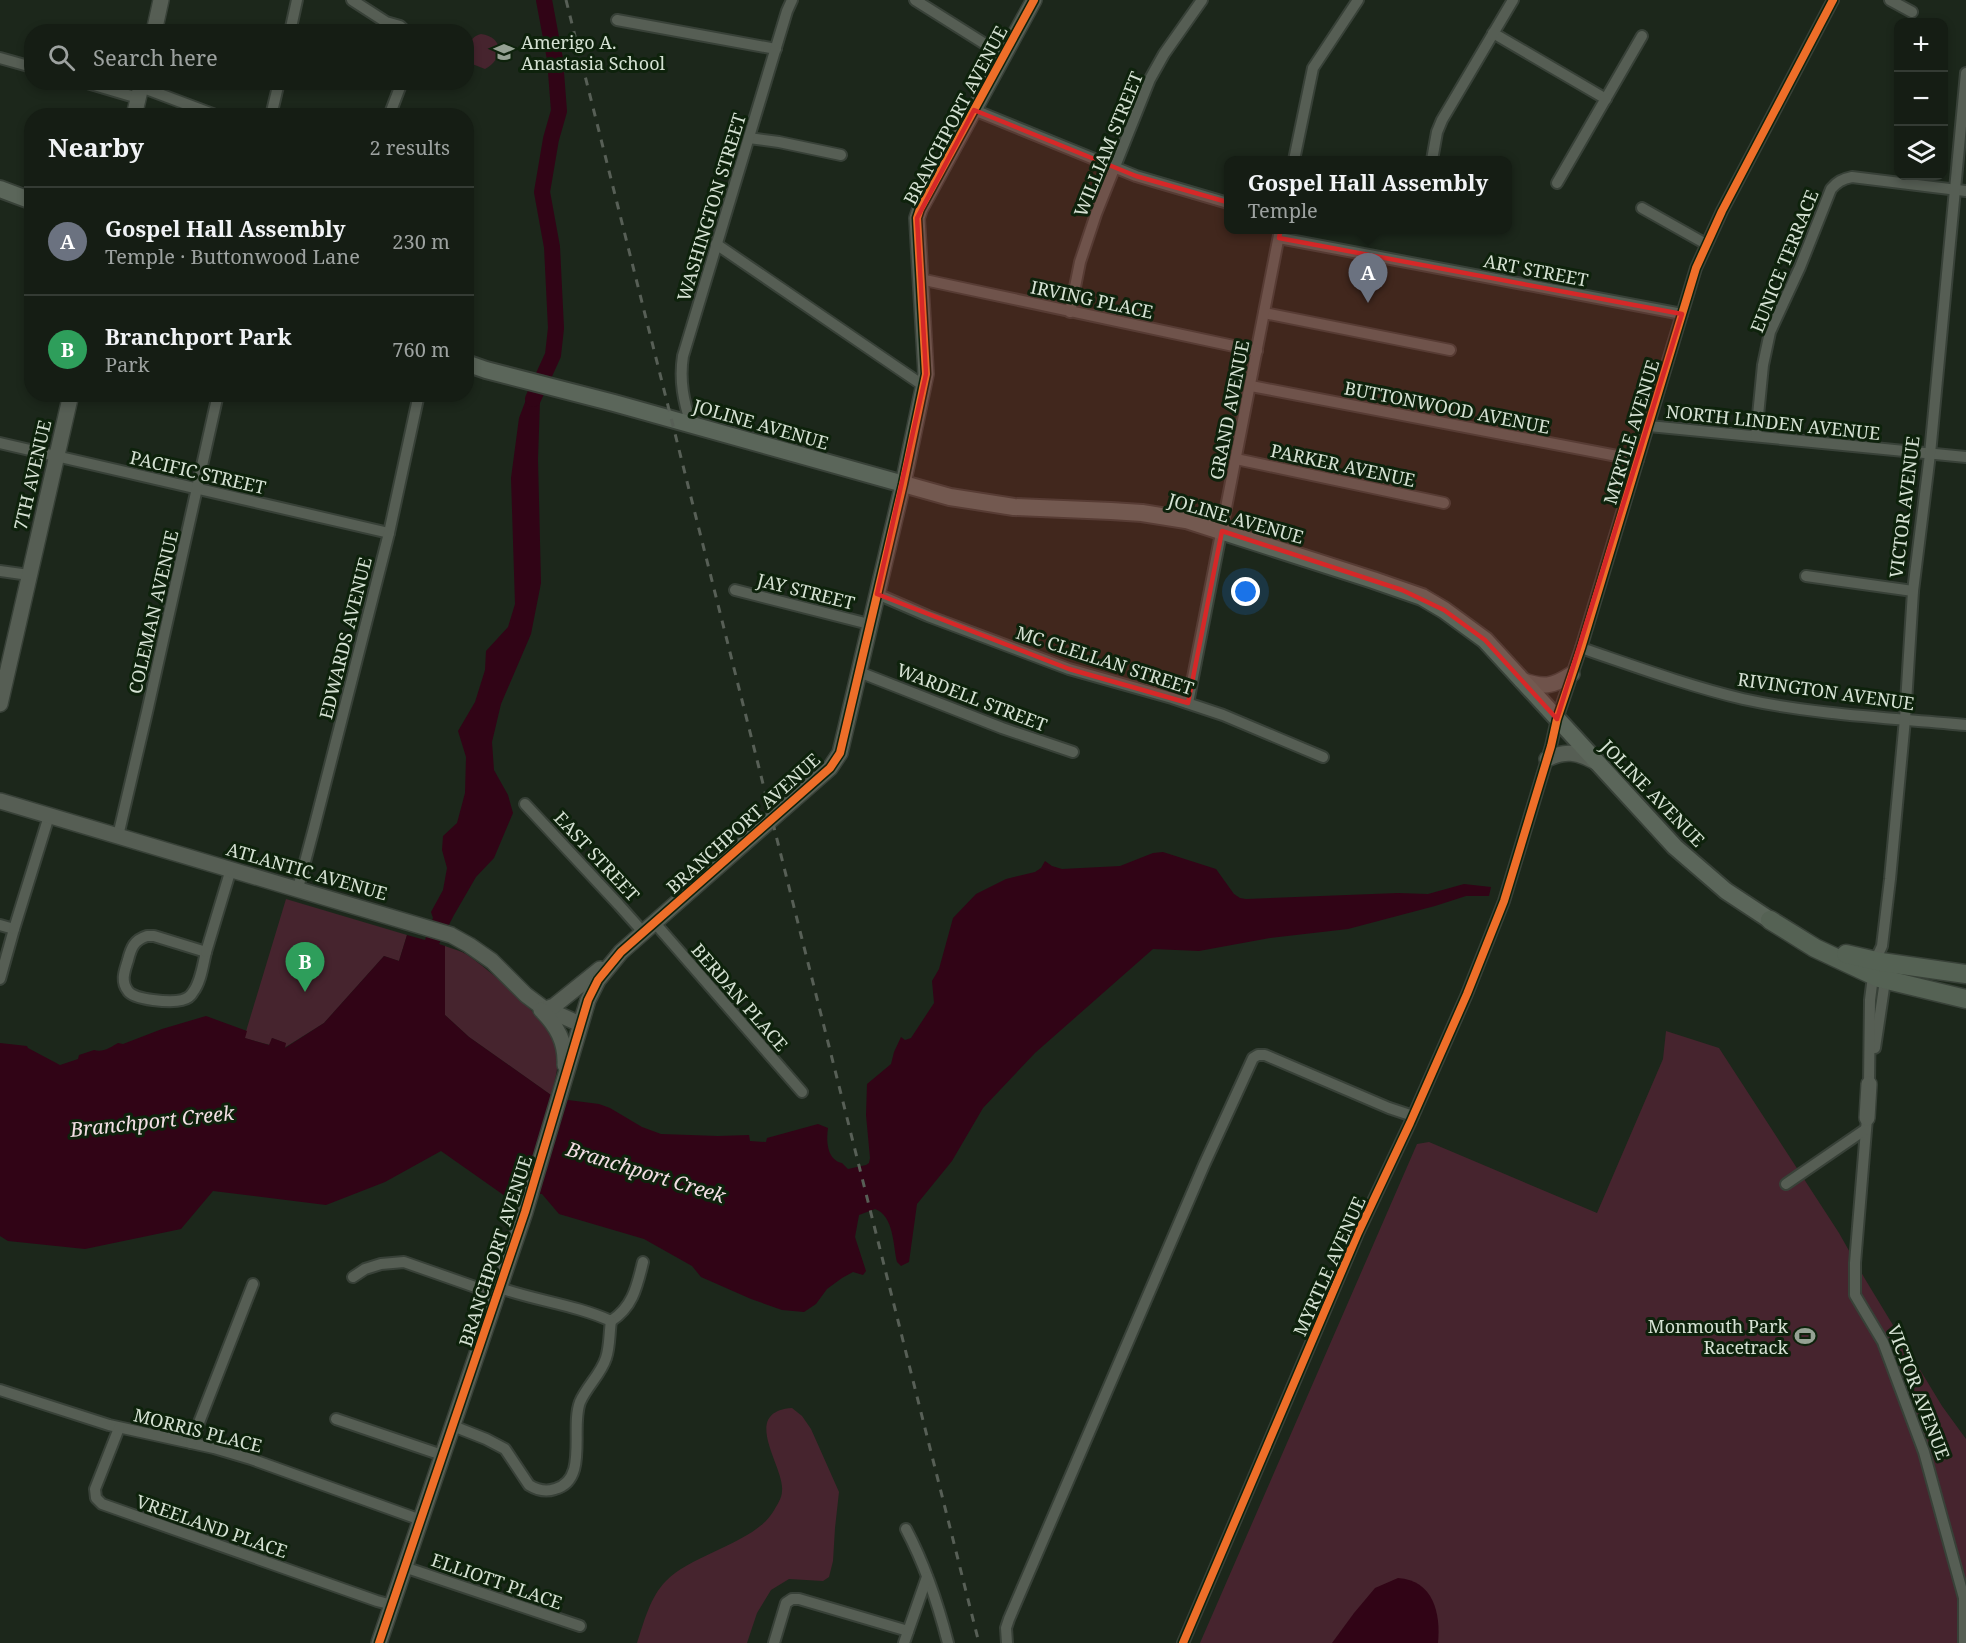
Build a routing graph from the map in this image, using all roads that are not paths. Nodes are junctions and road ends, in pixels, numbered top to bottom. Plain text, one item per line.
1 (161, 0) edge
2 (297, 0) edge
3 (352, 0) edge
4 (792, 0) edge
5 (915, 0) edge
6 (1034, 0) edge
7 (1202, 0) edge
8 (1358, 0) edge
9 (1513, 0) edge
10 (1833, 0) edge
11 (1890, 0) edge
12 (1912, 12) dead end
13 (617, 20) dead end
14 (156, 24) edge
15 (292, 24) edge
16 (391, 24) edge
17 (1493, 33) junction
18 (1641, 36) dead end
19 (776, 49) junction
20 (1004, 56) junction
21 (0, 57) edge
22 (24, 64) edge
23 (1966, 73) edge
24 (140, 90) edge
25 (143, 90) edge
26 (277, 90) edge
27 (399, 90) edge
28 (1606, 99) junction
29 (136, 108) edge
30 (195, 108) edge
31 (273, 108) edge
32 (392, 108) edge
33 (974, 110) junction
34 (749, 138) junction
35 (841, 155) dead end
36 (1295, 156) edge
37 (1433, 156) edge
38 (1115, 168) junction
39 (1557, 183) dead end
40 (0, 189) edge
41 (1961, 190) edge
42 (24, 198) edge
43 (1224, 202) edge
44 (1642, 208) dead end
45 (1279, 234) edge
46 (716, 244) junction
47 (1706, 244) junction
48 (920, 279) junction
49 (1070, 312) junction
50 (1264, 313) junction
51 (1682, 314) junction
52 (1450, 350) dead end
53 (1257, 351) junction
54 (474, 366) edge
55 (924, 386) junction
56 (1251, 386) junction
57 (69, 402) edge
58 (216, 402) edge
59 (417, 402) edge
60 (692, 425) junction
61 (1649, 426) junction
62 (1756, 436) junction
63 (0, 443) edge
64 (1930, 454) junction
65 (57, 457) junction
66 (1966, 458) edge
67 (1236, 459) junction
68 (1638, 460) junction
69 (903, 484) junction
70 (197, 488) junction
71 (1444, 503) dead end
72 (1222, 531) junction
73 (389, 533) junction
74 (0, 571) edge
75 (29, 575) junction
76 (1806, 576) dead end
77 (735, 590) dead end
78 (1913, 591) junction
79 (877, 594) junction
80 (869, 624) junction
81 (1581, 648) junction
82 (859, 672) junction
83 (1572, 674) junction
84 (1521, 680) junction
85 (1188, 703) junction
86 (0, 704) edge
87 (1557, 719) junction
88 (1905, 719) junction
89 (1966, 725) edge
90 (1073, 752) dead end
91 (1323, 757) dead end
92 (1547, 759) junction
93 (1594, 761) junction
94 (0, 801) edge
95 (525, 804) dead end
96 (50, 816) junction
97 (118, 836) junction
98 (231, 869) junction
99 (298, 888) junction
100 (1770, 920) joint
101 (0, 925) edge
102 (648, 927) junction
103 (14, 929) junction
104 (206, 952) junction
105 (621, 952) junction
106 (1881, 965) junction
107 (1966, 974) edge
108 (0, 980) edge
109 (526, 995) junction
110 (1966, 999) edge
111 (546, 1009) junction
112 (580, 1024) junction
113 (565, 1078) junction
114 (1869, 1083) joint
115 (802, 1092) dead end
116 (1413, 1116) junction
117 (1867, 1124) junction
118 (1786, 1184) dead end
119 (643, 1262) dead end
120 (353, 1277) dead end
121 (253, 1284) dead end
122 (499, 1291) junction
123 (611, 1322) junction
124 (0, 1390) edge
125 (336, 1419) dead end
126 (453, 1426) junction
127 (119, 1428) junction
128 (191, 1443) junction
129 (442, 1455) junction
130 (421, 1520) junction
131 (906, 1529) dead end
132 (404, 1568) junction
133 (927, 1577) junction
134 (392, 1605) junction
135 (580, 1626) dead end
136 (908, 1631) junction
137 (379, 1643) edge
138 (774, 1643) edge
139 (904, 1643) edge
140 (948, 1643) edge
141 (1007, 1643) edge
142 (1183, 1643) edge
143 (1964, 1643) edge

1 - 14 street
2 - 15 street
3 - 16 street
4 - 19 street, WASHINGTON STREET
5 - 20 street
6 - 20 street, BRANCHPORT AVENUE
7 - 38 street, WILLIAM STREET
8 - 36 street
9 - 17 street
10 - 47 street, MYRTLE AVENUE
11 - 12 street
13 - 19 street
17 - 28 street
17 - 37 street
18 - 28 street
19 - 34 street, WASHINGTON STREET
20 - 33 street, BRANCHPORT AVENUE
21 - 22 street
23 - 41 street, VICTOR AVENUE
24 - 29 street
25 - 30 street
26 - 31 street
27 - 32 street
28 - 39 street
33 - 38 street
33 - 48 street, BRANCHPORT AVENUE
34 - 35 street
34 - 46 street, WASHINGTON STREET
38 - 43 street
38 - 49 street, WILLIAM STREET
40 - 42 main road
41 - 62 street, EUNICE TERRACE
41 - 64 street, VICTOR AVENUE
44 - 47 street
45 - 50 street, GRAND AVENUE
45 - 51 street, ART STREET
46 - 55 street
46 - 60 street, WASHINGTON STREET
47 - 51 street, MYRTLE AVENUE
48 - 49 street, IRVING PLACE
48 - 55 street, BRANCHPORT AVENUE
49 - 53 street, IRVING PLACE
50 - 52 street
50 - 53 street, GRAND AVENUE
51 - 61 street, MYRTLE AVENUE
53 - 56 street, GRAND AVENUE
54 - 60 main road, JOLINE AVENUE
55 - 69 street, BRANCHPORT AVENUE
56 - 67 street, GRAND AVENUE
56 - 68 street, BUTTONWOOD AVENUE
57 - 65 street, 7TH AVENUE
58 - 70 street, COLEMAN AVENUE
59 - 73 street, EDWARDS AVENUE
60 - 69 main road, JOLINE AVENUE
61 - 62 street, NORTH LINDEN AVENUE
61 - 68 street, MYRTLE AVENUE
62 - 64 street, NORTH LINDEN AVENUE
63 - 65 street, PACIFIC STREET
64 - 66 street, NORTH LINDEN AVENUE
64 - 78 street, VICTOR AVENUE
65 - 70 street, PACIFIC STREET
65 - 75 street, 7TH AVENUE
67 - 71 street, PARKER AVENUE
67 - 72 street, GRAND AVENUE
68 - 81 street, MYRTLE AVENUE
69 - 72 main road, JOLINE AVENUE
69 - 79 street, BRANCHPORT AVENUE
70 - 73 street, PACIFIC STREET
70 - 97 street, COLEMAN AVENUE
72 - 84 main road, JOLINE AVENUE
72 - 85 street, GRAND AVENUE
73 - 99 street, EDWARDS AVENUE
74 - 75 street
75 - 86 street, 7TH AVENUE
76 - 78 street
77 - 80 street, JAY STREET
78 - 88 street, VICTOR AVENUE
79 - 80 street, BRANCHPORT AVENUE
79 - 85 street, MC CLELLAN STREET
80 - 82 street, BRANCHPORT AVENUE
81 - 83 street, MYRTLE AVENUE
81 - 88 street, RIVINGTON AVENUE
82 - 90 street, WARDELL STREET
82 - 102 street, BRANCHPORT AVENUE
83 - 84 street
83 - 87 street, MYRTLE AVENUE
84 - 87 main road, JOLINE AVENUE
85 - 91 street, MC CLELLAN STREET
87 - 92 street, MYRTLE AVENUE
87 - 93 main road, JOLINE AVENUE
88 - 89 street, RIVINGTON AVENUE
88 - 106 street, VICTOR AVENUE
92 - 93 street
92 - 116 street, MYRTLE AVENUE
93 - 100 main road, JOLINE AVENUE
94 - 96 street, ATLANTIC AVENUE
95 - 102 street, EAST STREET
96 - 97 street, ATLANTIC AVENUE
96 - 103 street
97 - 98 street, ATLANTIC AVENUE
98 - 99 street, ATLANTIC AVENUE
98 - 104 street
99 - 109 street, ATLANTIC AVENUE
100 - 106 highway
101 - 103 street
102 - 105 street, BRANCHPORT AVENUE
102 - 115 street, BERDAN PLACE
103 - 108 street
104 - 104 street
105 - 111 street
105 - 112 street, BRANCHPORT AVENUE
106 - 107 highway
106 - 110 highway
106 - 114 street, VICTOR AVENUE
109 - 111 street, ATLANTIC AVENUE
109 - 113 street
111 - 112 street, ATLANTIC AVENUE
112 - 113 street, BRANCHPORT AVENUE
113 - 122 street, BRANCHPORT AVENUE
114 - 117 street, VICTOR AVENUE
116 - 141 street
116 - 142 street, MYRTLE AVENUE
117 - 118 street
117 - 143 street, VICTOR AVENUE
119 - 123 street
120 - 122 street
121 - 128 street
122 - 123 street
122 - 126 street, BRANCHPORT AVENUE
123 - 126 street
124 - 127 street, MORRIS PLACE
125 - 129 street
126 - 129 street, BRANCHPORT AVENUE
127 - 128 street, MORRIS PLACE
127 - 134 street, VREELAND PLACE
128 - 130 street, MORRIS PLACE
129 - 130 street, BRANCHPORT AVENUE
130 - 132 street, BRANCHPORT AVENUE
131 - 133 street
132 - 134 street, BRANCHPORT AVENUE
132 - 135 street, ELLIOTT PLACE
133 - 136 street
133 - 140 street
134 - 137 street, BRANCHPORT AVENUE
136 - 138 street
136 - 139 street

